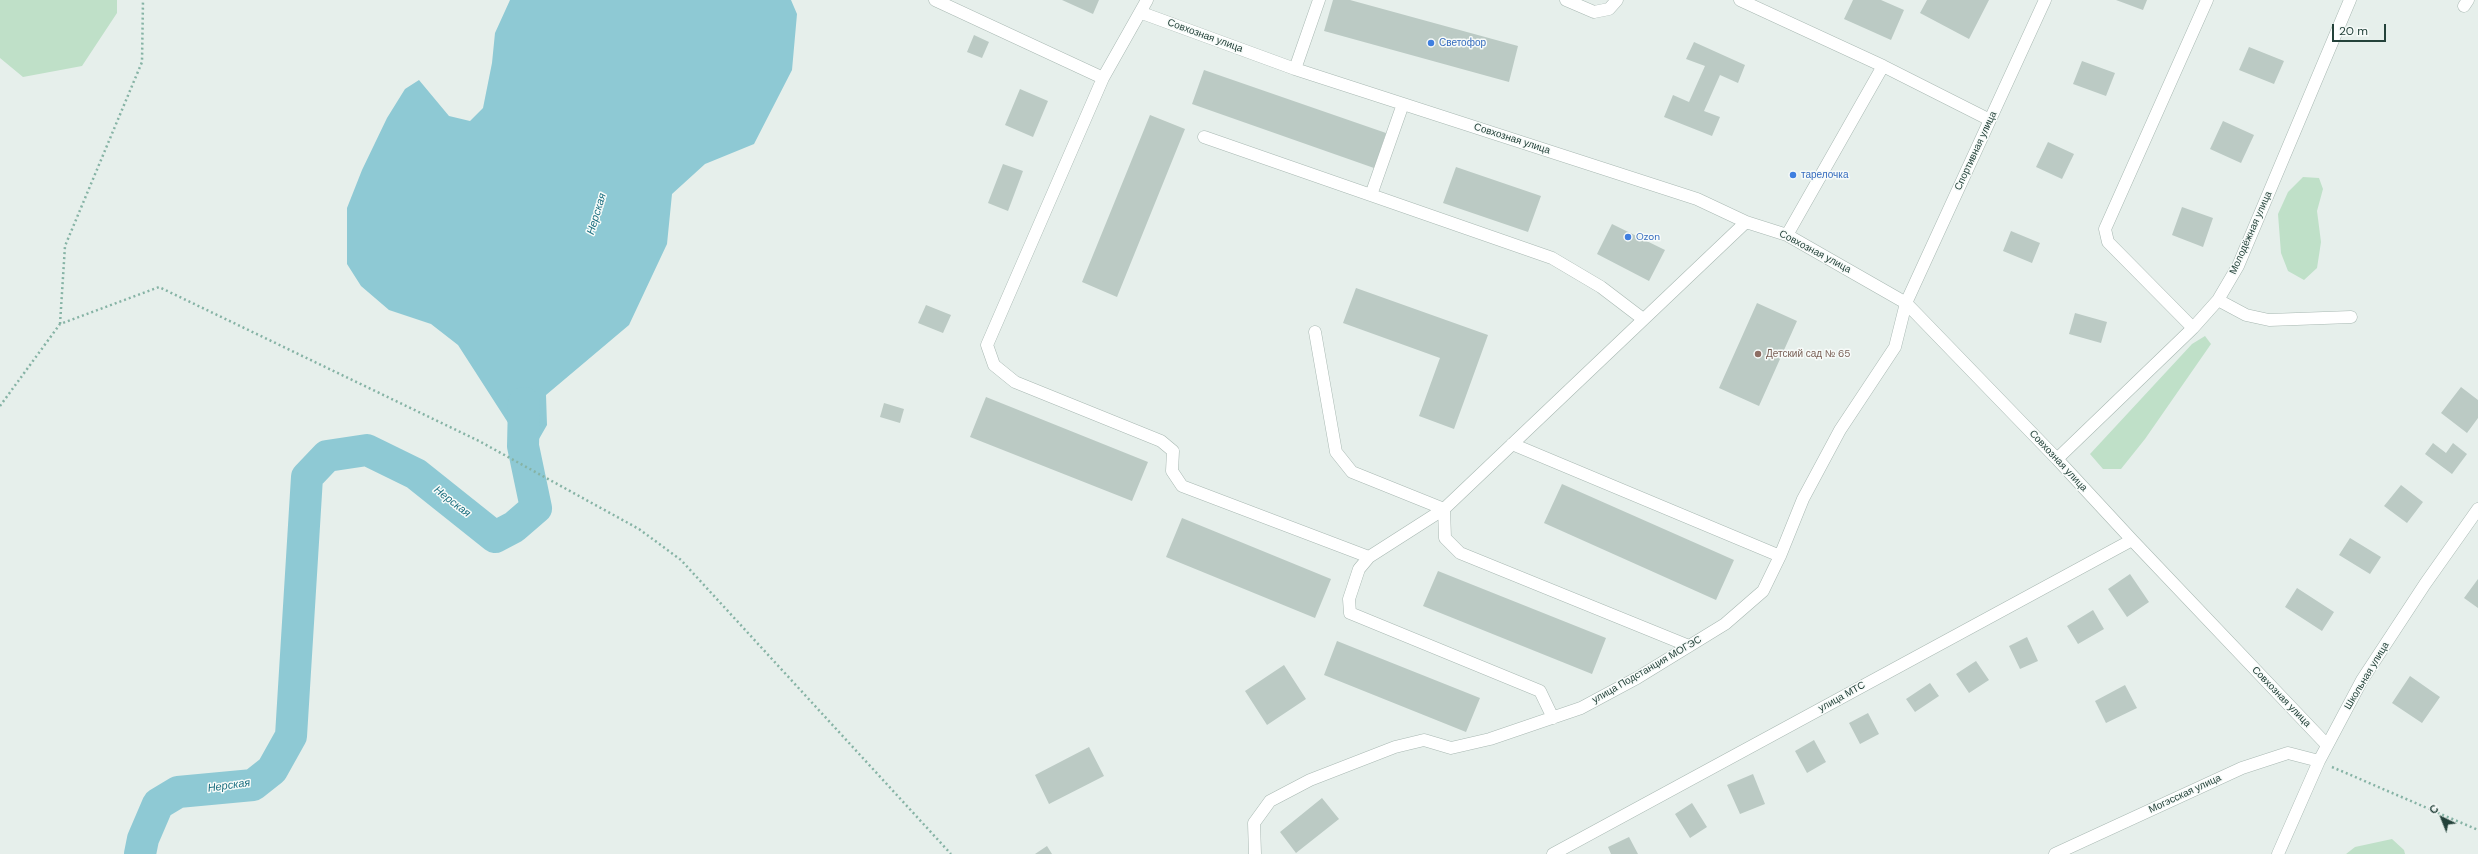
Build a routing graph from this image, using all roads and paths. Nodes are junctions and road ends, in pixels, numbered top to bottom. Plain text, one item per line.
1 (143, 0) edge
2 (935, 0) edge
3 (1147, 0) edge
4 (1319, 0) edge
5 (1566, 0) edge
6 (1616, 0) edge
7 (1740, 0) edge
8 (2045, 0) edge
9 (2206, 0) edge
10 (2350, 0) edge
11 (1764, 5) edge
12 (1142, 13) junction
13 (1883, 66) junction
14 (1295, 69) junction
15 (1103, 78) junction
16 (1403, 104) junction
17 (1990, 120) junction
18 (1204, 137) dead end
19 (1371, 195) junction
20 (1746, 222) junction
21 (1787, 235) junction
22 (2218, 300) junction
23 (1906, 303) junction
24 (2351, 317) dead end
25 (1643, 319) junction
26 (60, 324) junction
27 (2193, 328) junction
28 (1315, 332) dead end
29 (0, 406) edge
30 (1512, 444) junction
31 (2057, 459) junction
32 (1444, 509) junction
33 (2478, 510) edge
34 (2132, 540) junction
35 (1780, 556) junction
36 (1369, 557) junction
37 (1689, 646) junction
38 (1553, 718) junction
39 (2327, 745) junction
40 (2319, 761) junction
41 (2478, 830) edge
42 (951, 854) edge
43 (1255, 854) edge
44 (1553, 854) edge
45 (2055, 854) edge
46 (2278, 854) edge

1 - 26 path
2 - 15 street
3 - 12 street
4 - 14 street
5 - 6 street
7 - 11 street
8 - 17 street, Спортивная улица
9 - 27 street
10 - 22 street, Молодёжная улица
11 - 13 street
12 - 14 street, Совхозная улица
12 - 15 street
13 - 17 street
13 - 21 street
14 - 16 street, Совхозная улица
15 - 36 street
16 - 19 street
16 - 20 street, Совхозная улица
17 - 23 street, Спортивная улица
18 - 19 street
19 - 25 street
20 - 21 street, Совхозная улица
20 - 25 street
21 - 23 street, Совхозная улица
22 - 24 street
22 - 27 street, Молодёжная улица
23 - 31 street, Совхозная улица
23 - 35 street, улица Подстанция МОГЭС
25 - 30 street
26 - 29 path
26 - 42 path
27 - 31 street, Молодёжная улица
28 - 32 street
30 - 32 street
30 - 35 street
31 - 34 street, Совхозная улица
32 - 36 street
32 - 37 street
33 - 39 street, Школьная улица
34 - 39 street, Совхозная улица
34 - 44 street, улица МТС
35 - 37 street, улица Подстанция МОГЭС
36 - 38 street
37 - 38 street, улица Подстанция МОГЭС
38 - 43 street, улица Подстанция МОГЭС
39 - 40 street, Школьная улица
40 - 41 path
40 - 45 street, Могэсская улица
40 - 46 street, Школьная улица

